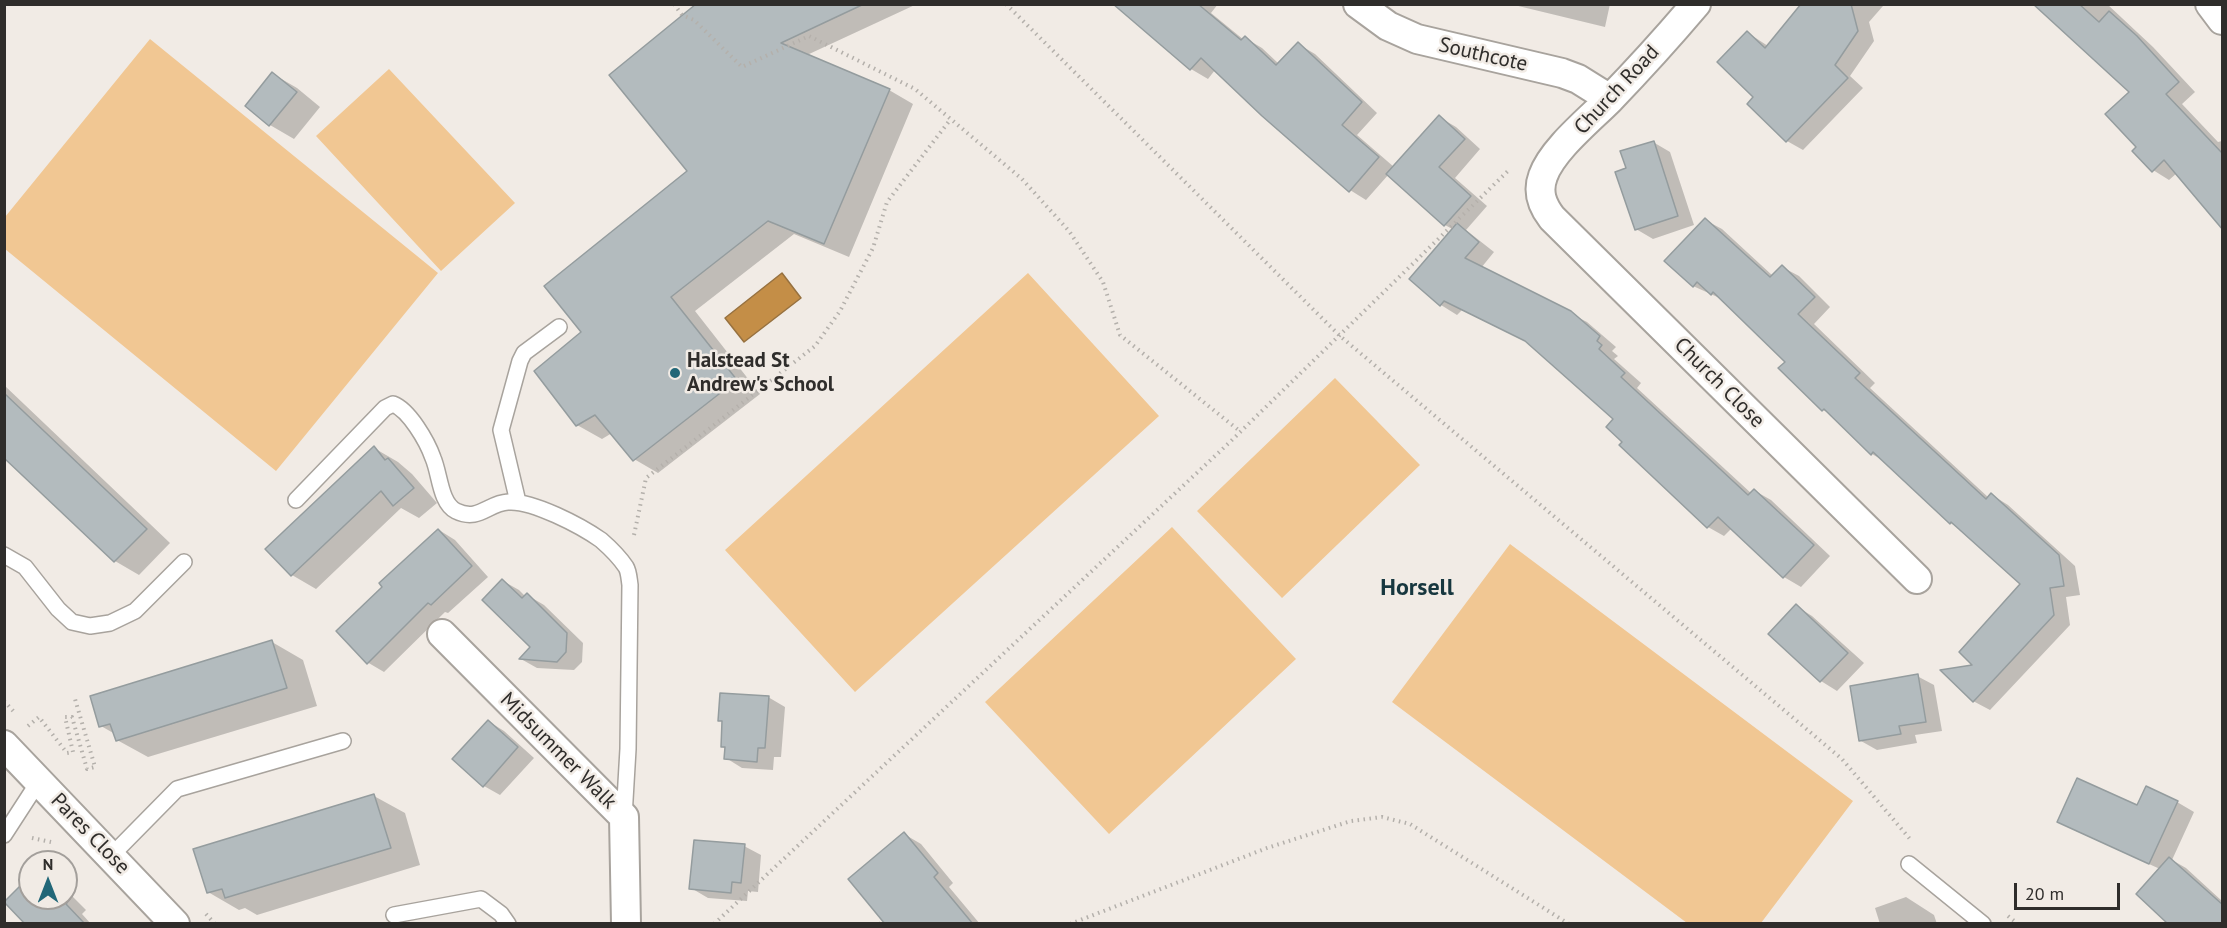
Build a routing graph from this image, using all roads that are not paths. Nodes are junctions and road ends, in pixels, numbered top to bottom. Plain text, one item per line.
1 (1358, 4) edge
2 (1696, 4) edge
3 (2210, 4) edge
4 (2223, 20) edge
5 (1610, 99) junction
6 (1542, 177) joint
7 (559, 327) dead end
8 (296, 500) dead end
9 (518, 502) junction
10 (4, 555) edge
11 (184, 562) dead end
12 (1917, 579) dead end
13 (442, 634) dead end
14 (343, 741) dead end
15 (4, 745) edge
16 (39, 781) junction
17 (624, 817) junction
18 (4, 835) edge
19 (111, 856) junction
20 (1909, 864) dead end
21 (394, 915) dead end
22 (175, 924) edge
23 (508, 924) edge
24 (626, 924) edge
25 (1983, 924) edge

1 - 5 street, Southcote
2 - 5 street, Church Road
3 - 4 street
5 - 6 street, Church Road
6 - 12 street, Church Close
7 - 9 lane
8 - 9 lane
9 - 17 lane
10 - 11 lane
13 - 17 street, Midsummer Walk
14 - 19 lane
15 - 16 street, Pares Close
16 - 18 lane
16 - 19 street, Pares Close
17 - 24 street, Midsummer Walk
19 - 22 street, Pares Close
20 - 25 lane
21 - 23 lane

